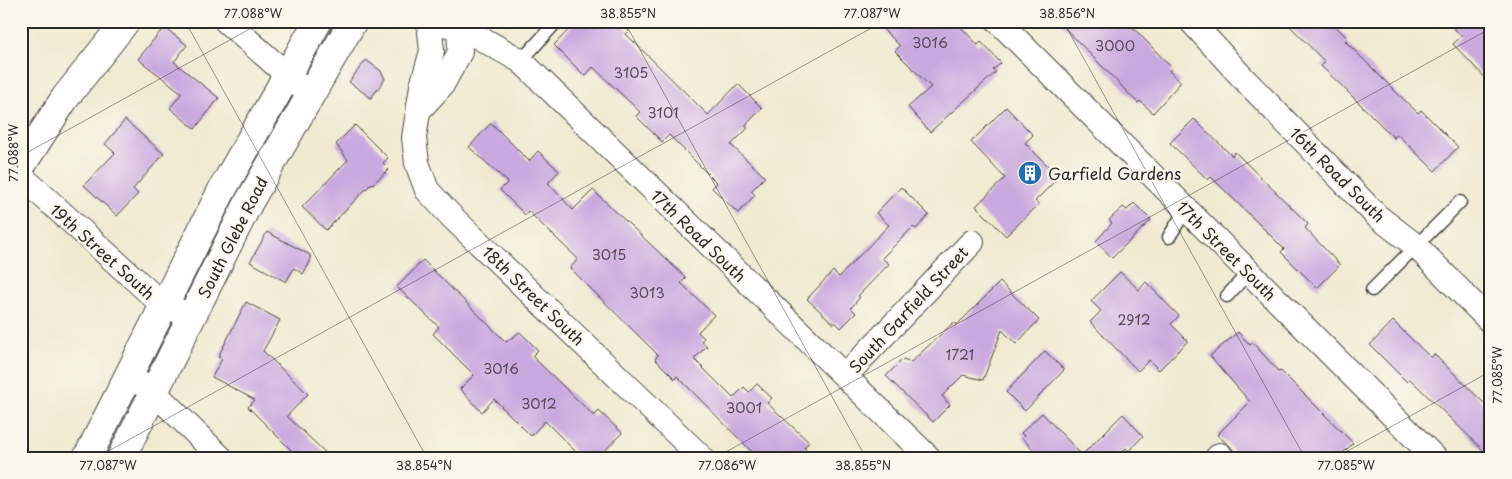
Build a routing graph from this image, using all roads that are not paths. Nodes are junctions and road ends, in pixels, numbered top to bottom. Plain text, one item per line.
1 (126, 21) edge
2 (226, 21) edge
3 (318, 21) edge
4 (353, 21) edge
5 (557, 21) edge
6 (998, 21) edge
7 (428, 22) edge
8 (459, 23) edge
9 (1206, 26) edge
10 (521, 61) junction
11 (286, 74) junction
12 (310, 95) junction
13 (420, 109) junction
14 (21, 166) edge
15 (21, 176) edge
16 (1460, 202) dead end
17 (1186, 209) junction
18 (1170, 237) dead end
19 (972, 242) dead end
20 (1416, 246) junction
21 (1249, 272) junction
22 (1372, 290) dead end
23 (1227, 296) dead end
24 (163, 305) junction
25 (192, 316) junction
26 (1491, 322) edge
27 (129, 376) junction
28 (845, 376) junction
29 (154, 392) junction
30 (87, 458) edge
31 (121, 458) edge
32 (221, 458) edge
33 (702, 458) edge
34 (929, 458) edge
35 (1435, 458) edge

1 - 14 main road
2 - 11 street
3 - 11 main road, South Glebe Road
4 - 12 main road, South Glebe Road
5 - 10 lane
6 - 17 street, 17th Street South
7 - 8 street, 17th Road South
7 - 13 street, 18th Street South
8 - 10 street, 17th Road South
8 - 13 street
9 - 20 street, 16th Road South
10 - 28 street, 17th Road South
11 - 12 street
11 - 24 main road, South Glebe Road
12 - 25 main road, South Glebe Road
13 - 33 street, 18th Street South
15 - 24 street, 19th Street South
16 - 20 lane
17 - 18 lane
17 - 21 street, 17th Street South
19 - 28 street, South Garfield Street
20 - 22 lane
20 - 26 street, 16th Road South
21 - 23 lane
21 - 35 street, 17th Street South
24 - 25 street, 19th Street South
24 - 27 main road, South Glebe Road
25 - 29 main road, South Glebe Road
27 - 29 street
27 - 30 main road, South Glebe Road
28 - 34 street, 17th Road South
29 - 31 main road, South Glebe Road
29 - 32 street

